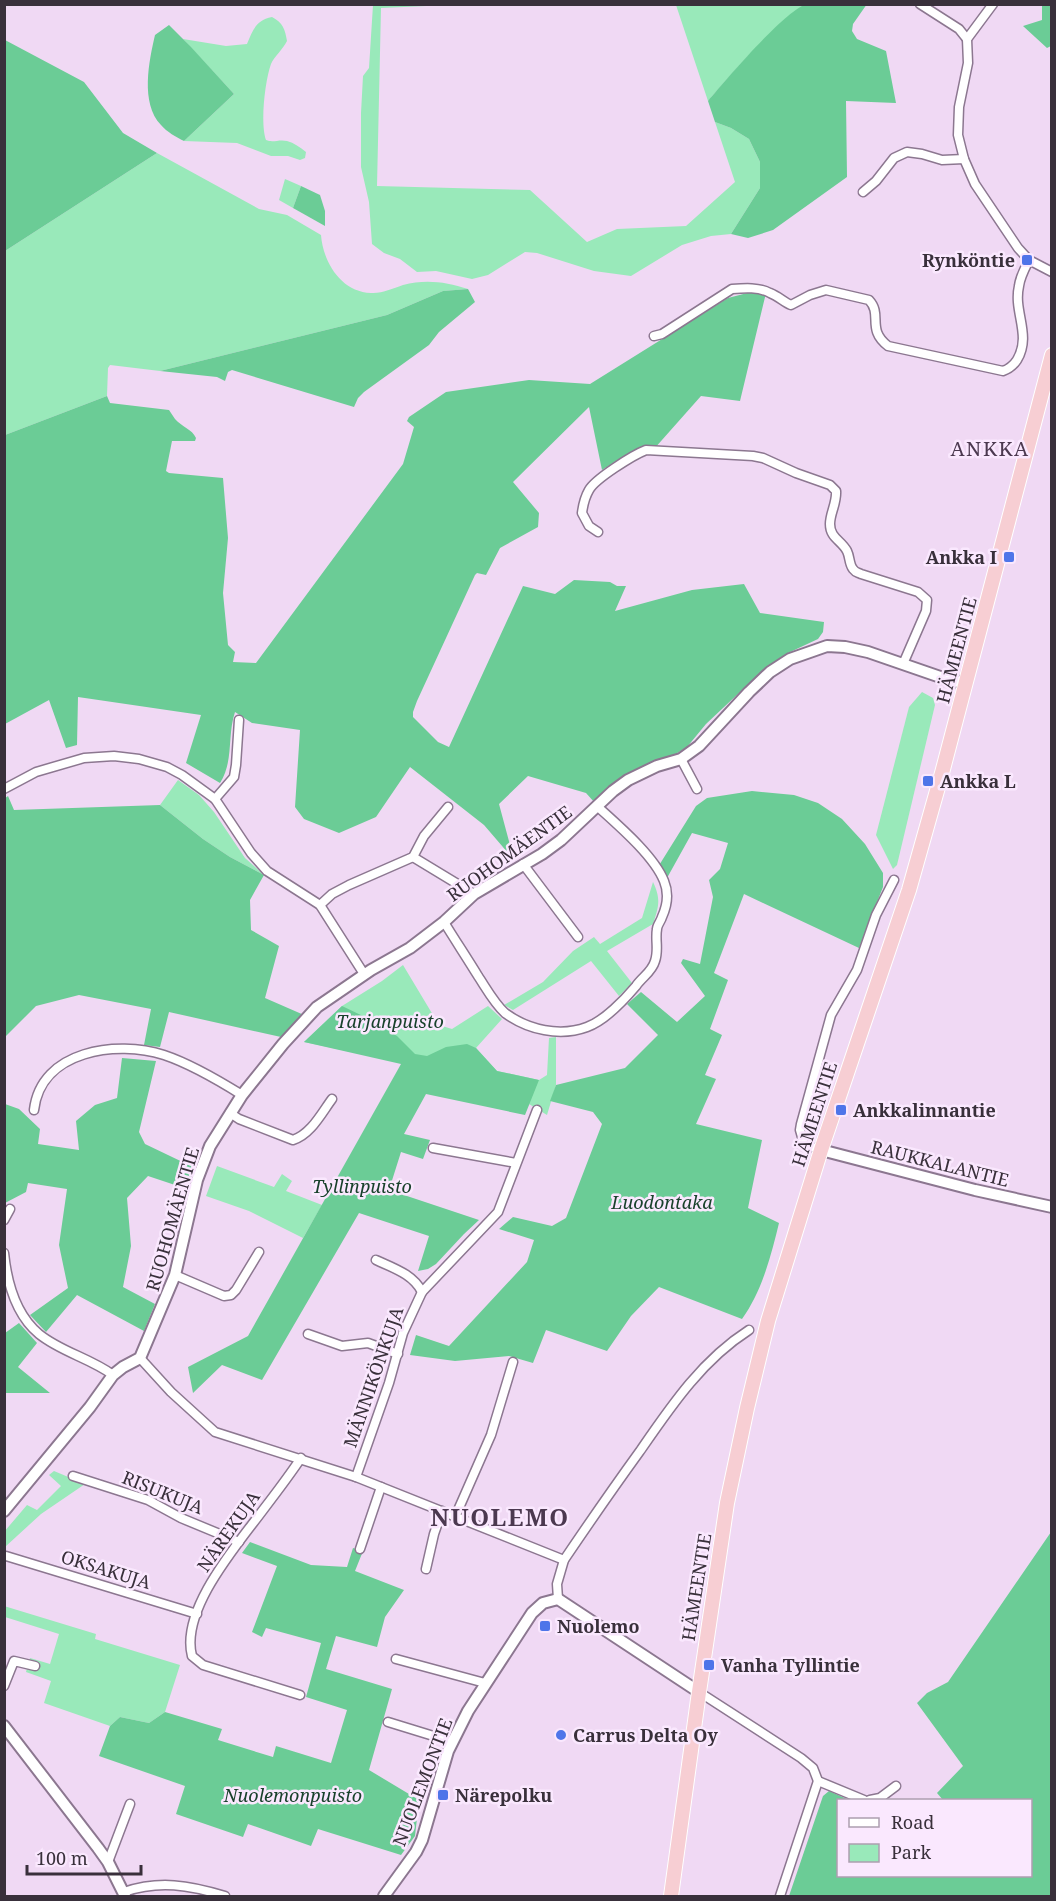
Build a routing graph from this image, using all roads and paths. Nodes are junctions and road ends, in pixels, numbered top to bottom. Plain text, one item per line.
1 (920, 4) edge
2 (993, 4) edge
3 (967, 39) junction
4 (964, 159) junction
5 (862, 192) dead end
6 (1029, 260) junction
7 (1052, 272) edge
8 (654, 336) dead end
9 (1052, 355) edge
10 (598, 532) dead end
11 (903, 664) junction
12 (965, 684) junction
13 (239, 720) dead end
14 (681, 759) junction
15 (4, 789) edge
16 (698, 789) dead end
17 (216, 799) junction
18 (448, 807) dead end
19 (598, 807) junction
20 (413, 857) junction
21 (523, 864) junction
22 (894, 880) dead end
23 (474, 894) junction
24 (320, 905) junction
25 (444, 922) junction
26 (578, 937) dead end
27 (364, 974) junction
28 (242, 1095) junction
29 (332, 1099) dead end
30 (34, 1110) dead end
31 (537, 1110) dead end
32 (230, 1113) junction
33 (433, 1148) dead end
34 (821, 1150) junction
35 (516, 1163) junction
36 (1052, 1207) edge
37 (10, 1209) dead end
38 (4, 1220) edge
39 (259, 1252) dead end
40 (4, 1253) edge
41 (376, 1260) dead end
42 (175, 1275) junction
43 (422, 1292) junction
44 (749, 1330) dead end
45 (308, 1334) dead end
46 (398, 1354) junction
47 (140, 1358) junction
48 (513, 1362) dead end
49 (113, 1375) junction
50 (301, 1458) junction
51 (73, 1476) dead end
52 (356, 1477) junction
53 (381, 1487) junction
54 (4, 1511) edge
55 (442, 1511) junction
56 (455, 1517) junction
57 (239, 1542) junction
58 (360, 1549) dead end
59 (6, 1556) dead end
60 (564, 1560) junction
61 (426, 1569) dead end
62 (558, 1599) junction
63 (197, 1614) junction
64 (4, 1658) edge
65 (396, 1659) dead end
66 (14, 1661) junction
67 (34, 1666) dead end
68 (485, 1683) junction
69 (4, 1686) edge
70 (699, 1692) junction
71 (300, 1695) dead end
72 (388, 1722) dead end
73 (4, 1726) edge
74 (453, 1742) junction
75 (818, 1781) junction
76 (896, 1786) dead end
77 (862, 1799) edge
78 (875, 1799) edge
79 (130, 1804) dead end
80 (108, 1862) junction
81 (124, 1894) edge
82 (225, 1896) edge
83 (384, 1896) edge
84 (671, 1896) edge
85 (780, 1896) edge

1 - 3 street
2 - 3 street
3 - 4 street
4 - 5 street
4 - 6 street
6 - 7 street
6 - 8 street
9 - 12 highway, HÄMEENTIE
10 - 11 street
11 - 12 street, RUOHOMÄENTIE
11 - 14 street, RUOHOMÄENTIE
12 - 34 highway, HÄMEENTIE
13 - 17 street
14 - 16 street
14 - 19 street, RUOHOMÄENTIE
15 - 17 street
17 - 24 street
18 - 20 street
19 - 21 street, RUOHOMÄENTIE
19 - 25 street
20 - 23 street
20 - 24 street
21 - 23 street, RUOHOMÄENTIE
21 - 26 street
22 - 34 street
23 - 25 street, RUOHOMÄENTIE
24 - 27 street
25 - 27 street, RUOHOMÄENTIE
27 - 28 street, RUOHOMÄENTIE
28 - 30 street
28 - 32 street, RUOHOMÄENTIE
29 - 32 street
31 - 35 street, MÄNNIKÖNKUJA
32 - 42 street, RUOHOMÄENTIE
33 - 35 street
34 - 36 street, RAUKKALANTIE
34 - 70 highway, HÄMEENTIE
35 - 43 street, MÄNNIKÖNKUJA
37 - 38 street
39 - 42 street
40 - 49 street
41 - 43 street
42 - 47 street, RUOHOMÄENTIE
43 - 46 street, MÄNNIKÖNKUJA
44 - 60 street
45 - 46 street
46 - 52 street, MÄNNIKÖNKUJA
47 - 49 street
47 - 50 street
48 - 56 street
49 - 54 street
50 - 52 street
50 - 57 street, NÄREKUJA
51 - 57 street, RISUKUJA
52 - 53 street
53 - 55 street
53 - 58 street
55 - 56 street
55 - 61 street
56 - 60 street
57 - 63 street, NÄREKUJA
59 - 63 street, OKSAKUJA
60 - 62 street
62 - 68 street, NUOLEMONTIE
62 - 70 street
63 - 71 street, NÄREKUJA
64 - 66 street
65 - 68 street
66 - 67 street
66 - 69 street
68 - 74 street, NUOLEMONTIE
70 - 75 street
70 - 84 highway, HÄMEENTIE
72 - 74 street
73 - 80 street
74 - 83 street, NUOLEMONTIE
75 - 77 street
75 - 85 street
76 - 78 street
79 - 80 street
80 - 81 street
81 - 82 street

